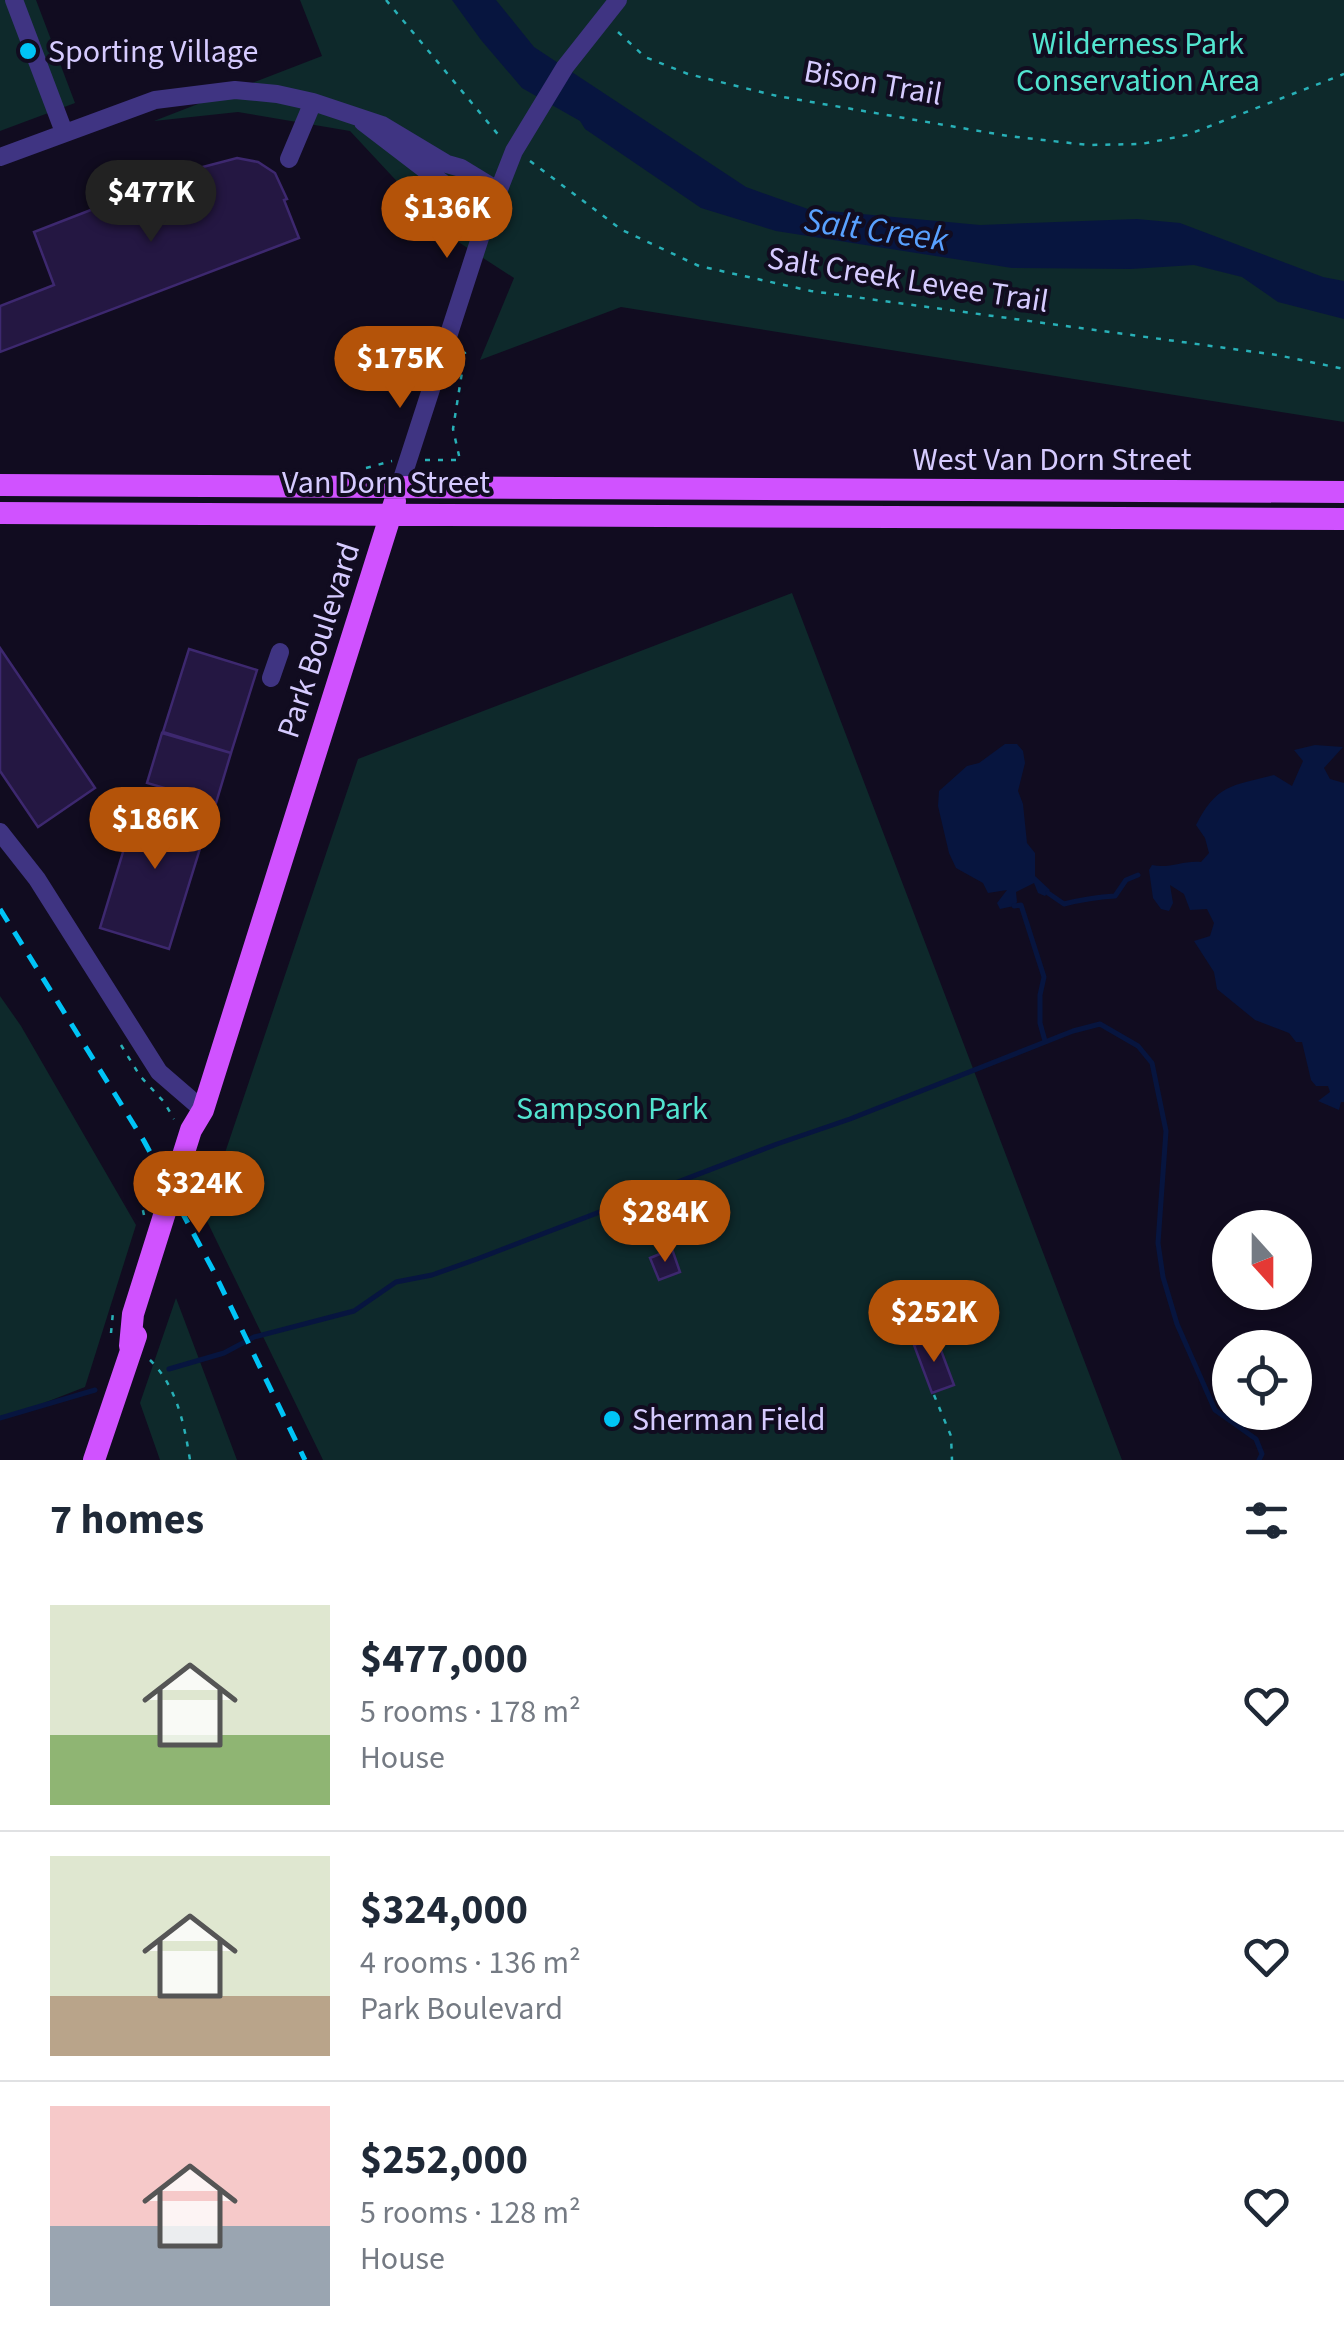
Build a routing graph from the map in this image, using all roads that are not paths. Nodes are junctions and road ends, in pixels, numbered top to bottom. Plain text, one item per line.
1 (14, 0) edge
2 (618, 0) edge
3 (313, 102) junction
4 (359, 118) junction
5 (64, 132) junction
6 (0, 156) edge
7 (289, 158) dead end
8 (497, 190) junction
9 (489, 212) junction
10 (0, 485) edge
11 (399, 488) junction
12 (760, 490) joint
13 (1344, 492) edge
14 (0, 514) edge
15 (391, 515) junction
16 (772, 516) joint
17 (1344, 519) edge
18 (280, 652) dead end
19 (272, 678) dead end
20 (0, 832) edge
21 (203, 1110) junction
22 (94, 1460) edge

1 - 5 street
2 - 8 street
3 - 4 street
3 - 5 street
3 - 7 street
4 - 8 street
4 - 9 street
5 - 6 street
8 - 9 street, Park Boulevard
9 - 11 street, Park Boulevard
10 - 11 main road, Van Dorn Street
11 - 12 main road, Van Dorn Street
11 - 15 main road, Park Boulevard
12 - 13 main road, West Van Dorn Street
14 - 15 main road, Van Dorn Street
15 - 16 main road, Van Dorn Street
15 - 21 main road, Park Boulevard
16 - 17 main road, West Van Dorn Street
18 - 19 street
20 - 21 street
21 - 22 main road, Park Boulevard

